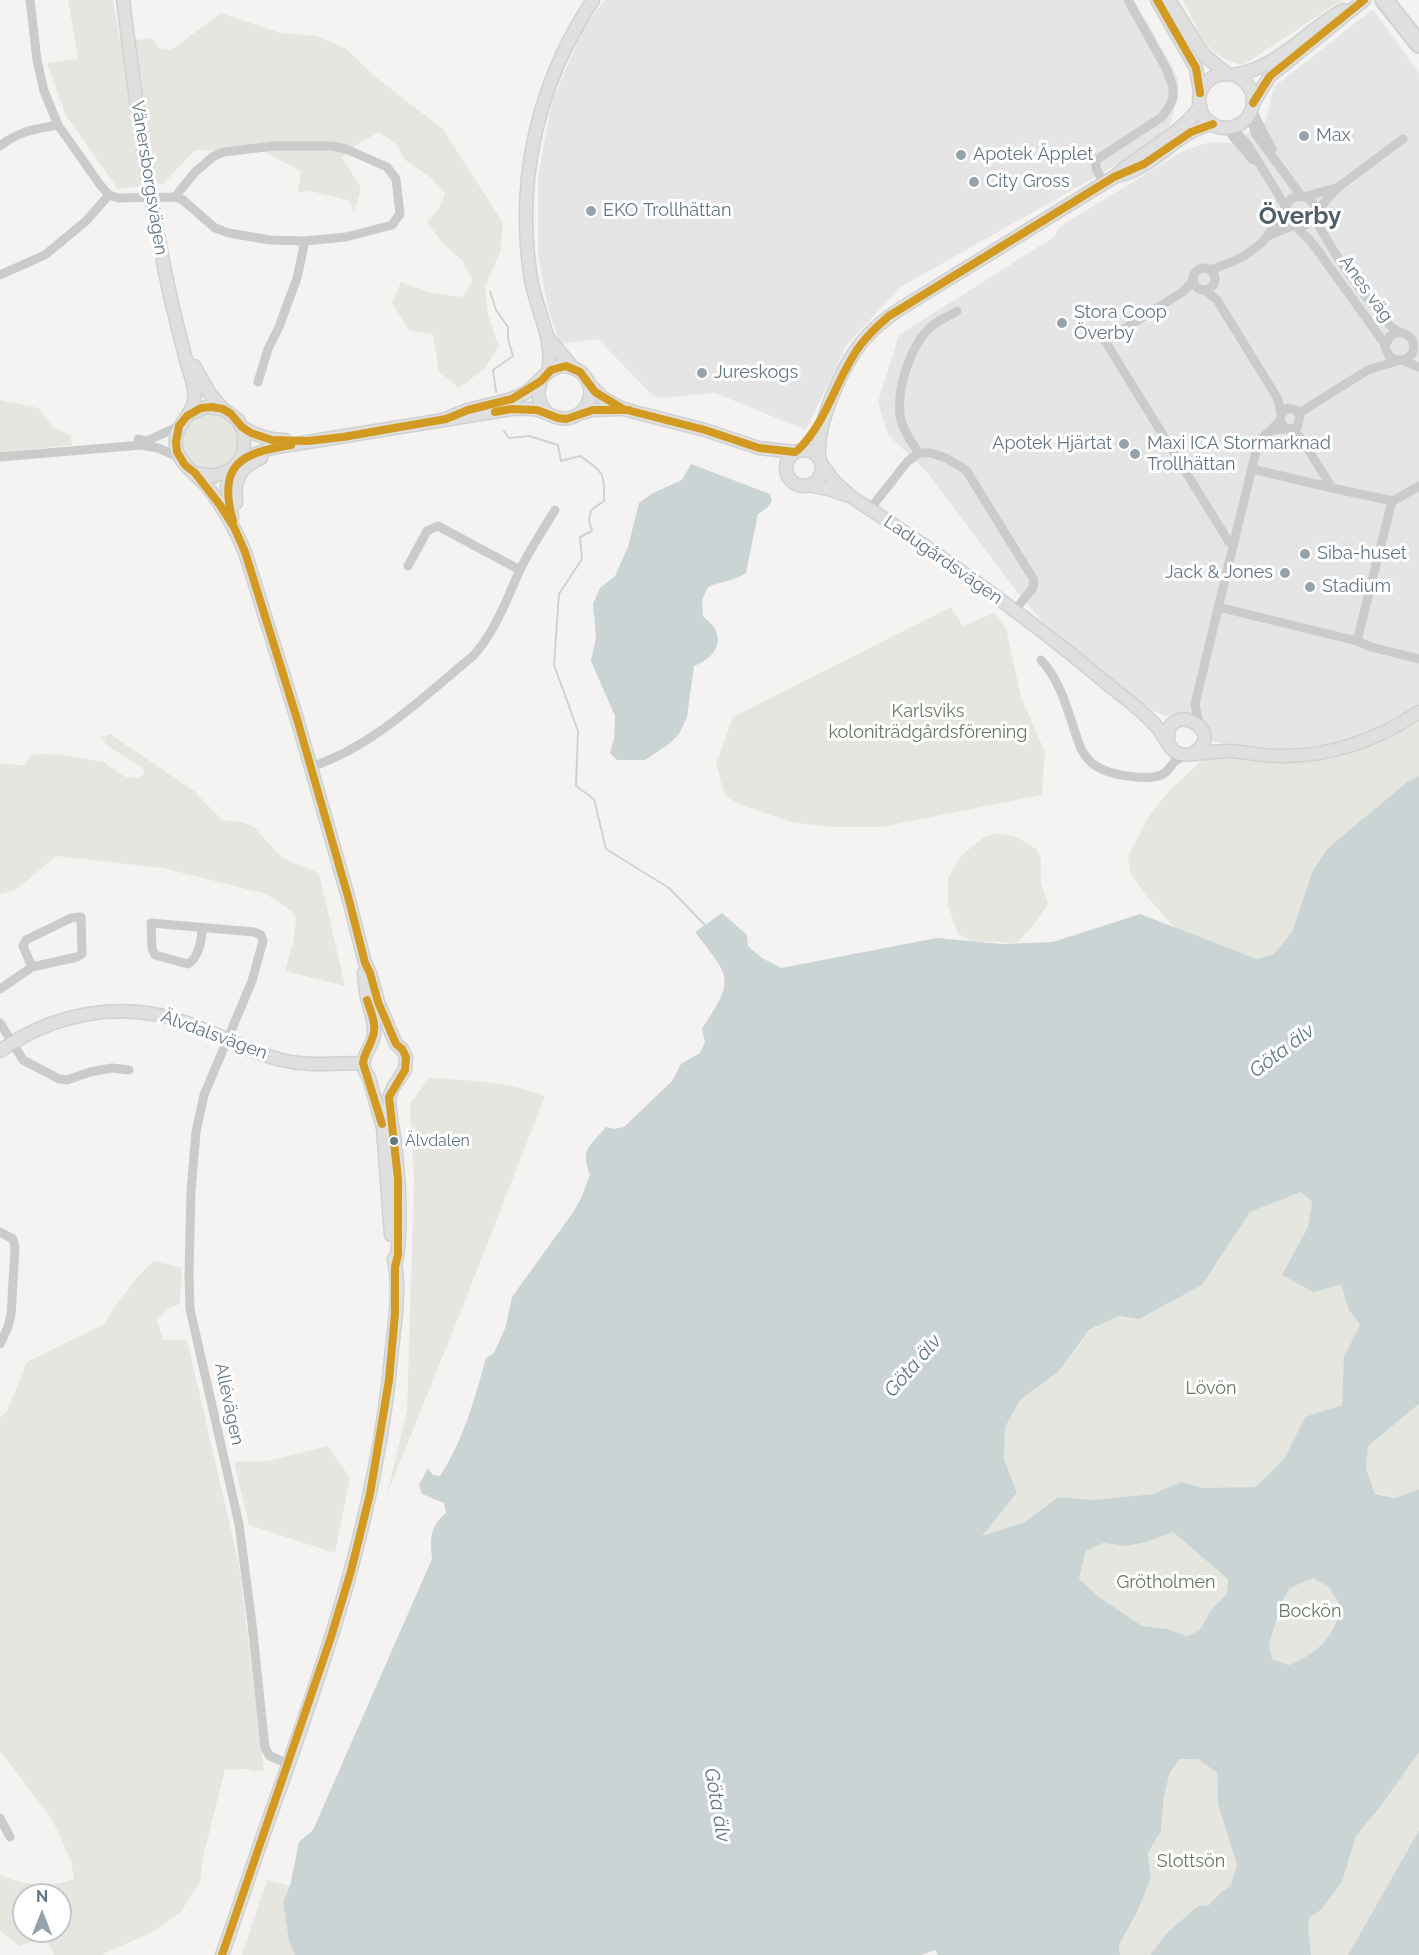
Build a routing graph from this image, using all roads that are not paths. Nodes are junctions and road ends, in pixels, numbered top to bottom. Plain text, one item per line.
1 (30, 0) edge
2 (123, 0) edge
3 (592, 0) edge
4 (1128, 0) edge
5 (1157, 0) edge
6 (1169, 0) edge
7 (1363, 0) edge
8 (1384, 0) edge
9 (1419, 44) edge
10 (1230, 75) junction
11 (1200, 93) junction
12 (1200, 106) junction
13 (1252, 106) junction
14 (58, 125) junction
15 (1220, 127) junction
16 (1403, 139) dead end
17 (0, 146) edge
18 (1109, 180) junction
19 (1337, 188) junction
20 (109, 195) junction
21 (151, 197) junction
22 (175, 197) junction
23 (1303, 197) junction
24 (1285, 208) junction
25 (1314, 214) junction
26 (1295, 226) junction
27 (1266, 237) junction
28 (305, 242) junction
29 (1230, 263) junction
30 (1209, 270) junction
31 (0, 274) edge
32 (1214, 281) junction
33 (1199, 286) junction
34 (1217, 300) junction
35 (957, 311) dead end
36 (1398, 332) junction
37 (547, 336) junction
38 (1385, 345) junction
39 (1416, 351) edge
40 (185, 353) junction
41 (1400, 361) junction
42 (1419, 367) edge
43 (573, 368) junction
44 (1368, 370) junction
45 (544, 376) junction
46 (258, 382) dead end
47 (589, 384) junction
48 (1278, 399) junction
49 (223, 409) junction
50 (623, 409) junction
51 (1294, 411) junction
52 (191, 413) junction
53 (547, 413) junction
54 (581, 413) junction
55 (446, 418) junction
56 (824, 419) junction
57 (1287, 423) junction
58 (179, 426) junction
59 (242, 427) junction
60 (343, 437) junction
61 (308, 441) junction
62 (106, 447) junction
63 (759, 448) junction
64 (797, 451) junction
65 (919, 453) junction
66 (0, 457) edge
67 (179, 457) junction
68 (820, 461) junction
69 (236, 464) junction
70 (1252, 469) junction
71 (786, 471) junction
72 (195, 472) junction
73 (808, 485) junction
74 (1419, 486) edge
75 (1332, 488) junction
76 (850, 496) junction
77 (1392, 501) junction
78 (555, 510) dead end
79 (870, 510) junction
80 (234, 527) junction
81 (1234, 543) junction
82 (245, 552) junction
83 (408, 566) dead end
84 (520, 570) junction
85 (1218, 607) junction
86 (1015, 610) junction
87 (1357, 641) junction
88 (1419, 659) edge
89 (1041, 660) dead end
90 (1195, 704) junction
91 (1419, 712) edge
92 (1147, 717) junction
93 (1181, 720) junction
94 (1201, 730) junction
95 (1170, 745) junction
96 (1229, 751) junction
97 (1191, 754) junction
98 (1174, 762) junction
99 (311, 767) junction
100 (202, 928) junction
101 (365, 963) junction
102 (32, 967) junction
103 (0, 988) edge
104 (0, 1023) edge
105 (228, 1041) junction
106 (12, 1043) junction
107 (396, 1044) junction
108 (370, 1046) junction
109 (0, 1052) edge
110 (363, 1063) junction
111 (129, 1070) dead end
112 (369, 1078) junction
113 (399, 1079) junction
114 (0, 1232) edge
115 (395, 1267) junction
116 (0, 1344) edge
117 (289, 1764) junction
118 (0, 1818) edge
119 (10, 1837) dead end
120 (222, 1955) edge

1 - 14 street
2 - 21 main road, Vänersborgsvägen
3 - 37 main road
4 - 18 street
5 - 11 main road
6 - 10 main road
7 - 10 main road
7 - 13 main road
8 - 9 highway
10 - 11 main road
10 - 13 main road
11 - 12 main road
12 - 15 main road
12 - 18 main road
13 - 15 main road
13 - 23 street
14 - 17 street
14 - 20 street
15 - 18 main road
15 - 24 street
16 - 19 street
18 - 56 main road
19 - 23 street
19 - 25 street
20 - 21 street
20 - 31 street
21 - 22 street
21 - 40 main road, Vänersborgsvägen
22 - 28 street
22 - 28 street
23 - 24 street
23 - 25 street
24 - 26 street
24 - 27 street
25 - 26 street
25 - 36 street, Anes väg
26 - 27 street
26 - 38 street, Anes väg
27 - 29 street
28 - 46 street
29 - 30 street
29 - 32 street
30 - 32 street
30 - 33 street
32 - 33 street
32 - 34 street
33 - 34 street
33 - 81 street
34 - 48 street
35 - 65 street
36 - 38 street
36 - 39 street
37 - 43 main road
37 - 45 main road
38 - 41 street
38 - 44 street
39 - 41 street
40 - 49 main road, Vänersborgsvägen
40 - 52 main road, Vänersborgsvägen
41 - 42 street
41 - 44 street
43 - 45 main road
43 - 47 main road
44 - 51 street
45 - 53 main road
45 - 55 main road
47 - 50 main road, Ladugårdsvägen
47 - 54 main road
48 - 51 street
48 - 57 street
49 - 52 main road
49 - 59 main road, Vänersborgsvägen
50 - 54 main road, Ladugårdsvägen
50 - 63 main road, Ladugårdsvägen
51 - 57 street
51 - 57 street
52 - 58 main road
53 - 54 main road
53 - 55 main road
55 - 60 main road
56 - 64 main road
56 - 68 main road
57 - 70 street
57 - 75 street
58 - 62 street
58 - 67 main road
59 - 61 main road, Vänersborgsvägen
59 - 69 main road
60 - 61 main road
60 - 82 main road
61 - 69 main road
62 - 66 street
62 - 67 street
63 - 64 main road, Ladugårdsvägen
63 - 71 main road, Ladugårdsvägen
64 - 68 main road, Ladugårdsvägen
64 - 71 main road
65 - 79 street, Ladugårdsvägen
65 - 86 street, Ladugårdsvägen
67 - 72 main road
68 - 73 main road
68 - 76 main road, Ladugårdsvägen
69 - 72 main road
69 - 80 main road
70 - 75 street
70 - 81 street
71 - 73 main road, Ladugårdsvägen
72 - 80 main road
73 - 76 main road, Ladugårdsvägen
74 - 77 street
75 - 77 street
76 - 79 main road, Ladugårdsvägen
77 - 87 street
78 - 84 street
79 - 86 main road, Ladugårdsvägen
80 - 82 main road
81 - 85 street
82 - 99 main road
83 - 84 street
84 - 99 street
85 - 87 street
85 - 90 street
86 - 92 main road, Ladugårdsvägen
87 - 88 street
89 - 98 street
90 - 93 street
90 - 94 street
91 - 96 main road
92 - 93 main road
92 - 95 main road, Ladugårdsvägen
93 - 94 main road
93 - 95 main road
94 - 96 main road
94 - 97 main road
95 - 97 main road
95 - 98 street
96 - 97 main road
97 - 98 street
99 - 101 main road
100 - 100 street
100 - 105 street, Allévägen
101 - 107 main road
101 - 108 main road
102 - 102 street
102 - 103 street
104 - 106 street
105 - 106 main road, Älvdalsvägen
105 - 110 main road, Älvdalsvägen
105 - 117 street, Allévägen
106 - 109 main road, Älvdalsvägen
106 - 111 street
107 - 108 main road
107 - 113 main road
108 - 110 main road
110 - 112 main road
112 - 113 main road
112 - 115 main road
113 - 115 main road
114 - 116 street
115 - 117 main road
117 - 120 main road
118 - 119 street

